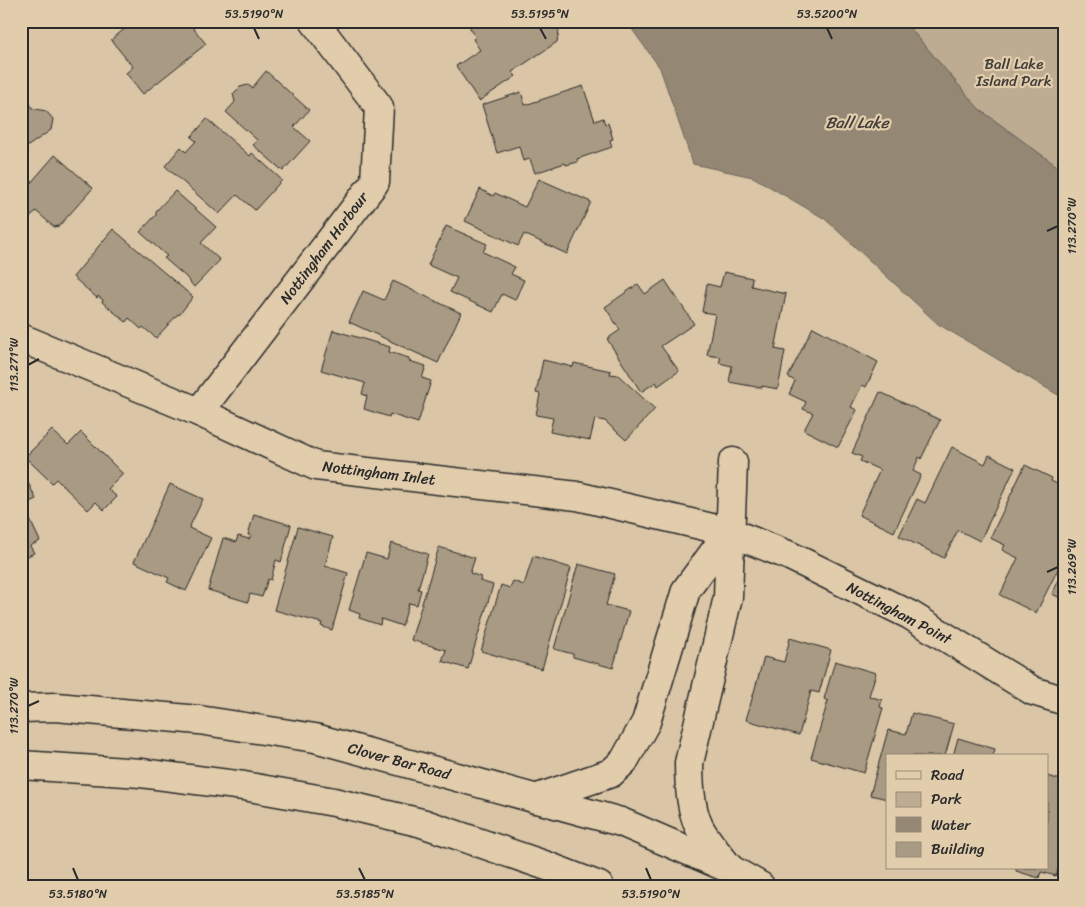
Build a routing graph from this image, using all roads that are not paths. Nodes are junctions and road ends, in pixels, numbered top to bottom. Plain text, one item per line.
1 (314, 21) edge
2 (21, 338) edge
3 (199, 412) junction
4 (733, 462) dead end
5 (729, 532) junction
6 (1065, 701) edge
7 (21, 708) edge
8 (21, 765) edge
9 (536, 799) junction
10 (730, 869) junction
11 (599, 886) edge
12 (760, 886) edge

1 - 3 street, Nottingham Harbour
2 - 3 street, Nottingham Inlet
3 - 5 street, Nottingham Inlet
4 - 5 street
5 - 6 street, Nottingham Point
5 - 9 street
5 - 10 street
7 - 9 street, Clover Bar Road
8 - 11 street
9 - 10 street, Clover Bar Road
10 - 12 street, Clover Bar Road

